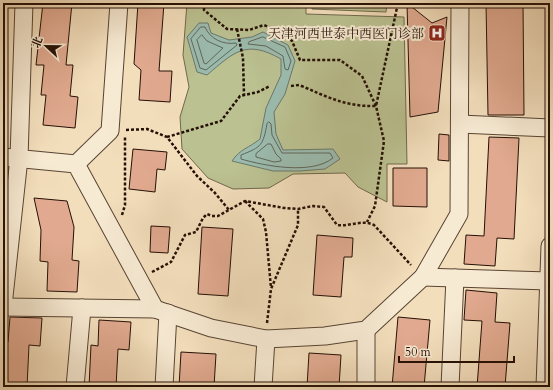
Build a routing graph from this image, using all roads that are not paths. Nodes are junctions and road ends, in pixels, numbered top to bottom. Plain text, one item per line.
1 (24, 3) edge
2 (119, 3) edge
3 (460, 3) edge
4 (460, 124) junction
5 (550, 128) edge
6 (11, 158) edge
7 (76, 164) junction
8 (550, 246) edge
9 (423, 277) junction
10 (454, 278) junction
11 (549, 281) junction
12 (3, 306) edge
13 (82, 308) junction
14 (161, 311) junction
15 (366, 330) junction
16 (266, 339) junction
17 (548, 356) edge
18 (75, 387) edge
19 (164, 387) edge
20 (264, 387) edge
21 (366, 387) edge
22 (450, 387) edge
23 (545, 387) edge

1 - 6 lane
2 - 7 lane
3 - 4 lane
4 - 5 lane
4 - 9 lane
6 - 7 lane
6 - 12 lane
7 - 14 lane
8 - 11 lane
9 - 10 lane
9 - 15 lane
10 - 11 lane
10 - 22 lane
11 - 17 lane
12 - 13 lane
13 - 14 lane
13 - 18 lane
14 - 16 lane
14 - 19 lane
15 - 16 lane
15 - 21 lane
16 - 20 lane
17 - 23 lane

